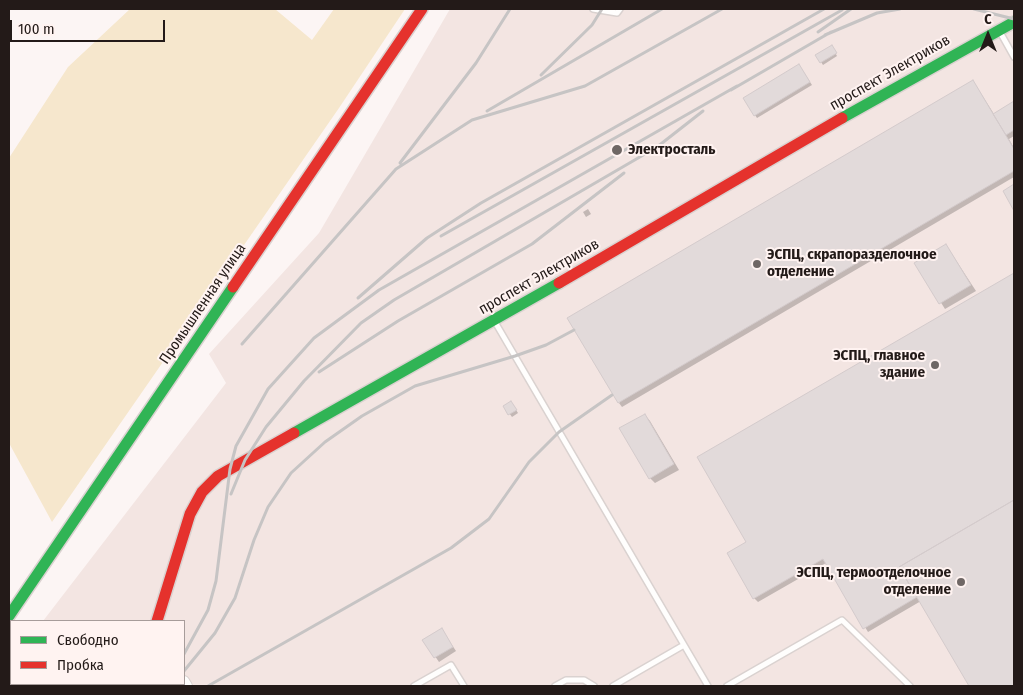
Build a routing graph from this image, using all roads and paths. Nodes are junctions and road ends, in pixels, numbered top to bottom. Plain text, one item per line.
1 (422, 9) edge
2 (593, 9) edge
3 (620, 9) edge
4 (1014, 22) edge
5 (998, 29) junction
6 (1014, 57) edge
7 (494, 321) junction
8 (9, 616) edge
9 (157, 620) edge
10 (684, 645) junction
11 (414, 686) edge
12 (464, 686) edge
13 (555, 686) edge
14 (594, 686) edge
15 (613, 686) edge
16 (708, 686) edge
17 (727, 686) edge
18 (910, 686) edge

1 - 8 street, Промышленная улица
2 - 3 lane
4 - 5 street, проспект Электриков
5 - 6 lane
5 - 7 street, проспект Электриков
7 - 9 street, проспект Электриков
7 - 10 lane
10 - 15 lane
10 - 16 lane
11 - 12 lane
13 - 14 lane
17 - 18 lane

